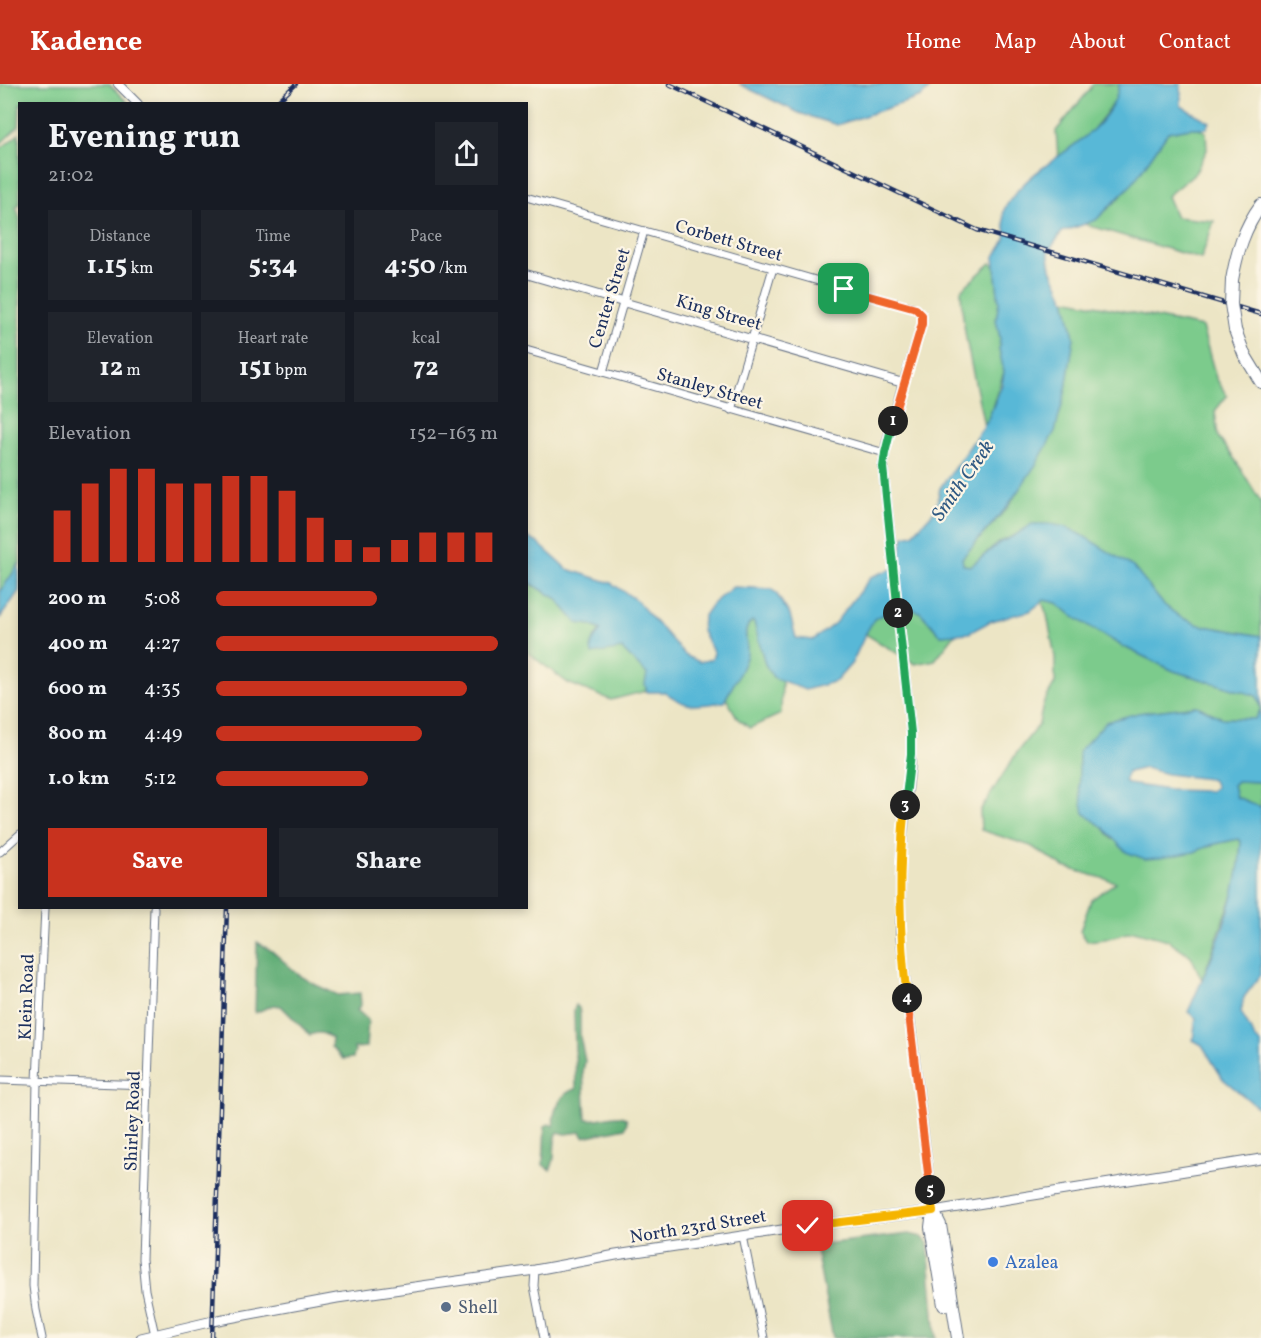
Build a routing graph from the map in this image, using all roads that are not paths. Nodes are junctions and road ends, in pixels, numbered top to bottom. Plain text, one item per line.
1 (118, 84) edge
2 (136, 102) edge
3 (528, 198) edge
4 (1261, 205) edge
5 (644, 231) junction
6 (773, 268) junction
7 (528, 275) edge
8 (624, 303) junction
9 (752, 338) junction
10 (528, 351) edge
11 (603, 372) junction
12 (1261, 382) edge
13 (903, 383) junction
14 (731, 410) junction
15 (885, 453) junction
16 (18, 836) edge
17 (0, 852) edge
18 (45, 909) edge
19 (154, 909) edge
20 (0, 1080) edge
21 (38, 1081) junction
22 (148, 1085) junction
23 (1261, 1159) edge
24 (933, 1211) junction
25 (743, 1236) junction
26 (535, 1269) junction
27 (155, 1335) junction
28 (42, 1338) edge
29 (141, 1338) edge
30 (544, 1338) edge
31 (764, 1338) edge
32 (949, 1338) edge
33 (958, 1338) edge

1 - 2 street
3 - 5 street, Corbett Street
4 - 12 highway, bridge
5 - 6 street, Corbett Street
5 - 8 street, Center Street
6 - 9 street
6 - 13 street, Corbett Street
7 - 8 street, King Street
8 - 9 street, King Street
8 - 11 street, Center Street
9 - 13 street, King Street
9 - 14 street
10 - 11 street, Stanley Street
11 - 14 street, Stanley Street
13 - 15 street
14 - 15 street, Stanley Street
15 - 24 street
16 - 17 street
18 - 21 street, Klein Road
19 - 22 street, Shirley Road
20 - 21 street
21 - 22 street
21 - 28 street, Klein Road
22 - 27 street, Shirley Road
23 - 24 main road, North 23rd Street
24 - 25 main road, North 23rd Street
24 - 32 highway
24 - 33 highway
25 - 26 main road, North 23rd Street
25 - 31 street
26 - 27 main road, North 23rd Street
26 - 30 street
27 - 29 main road, North 23rd Street

